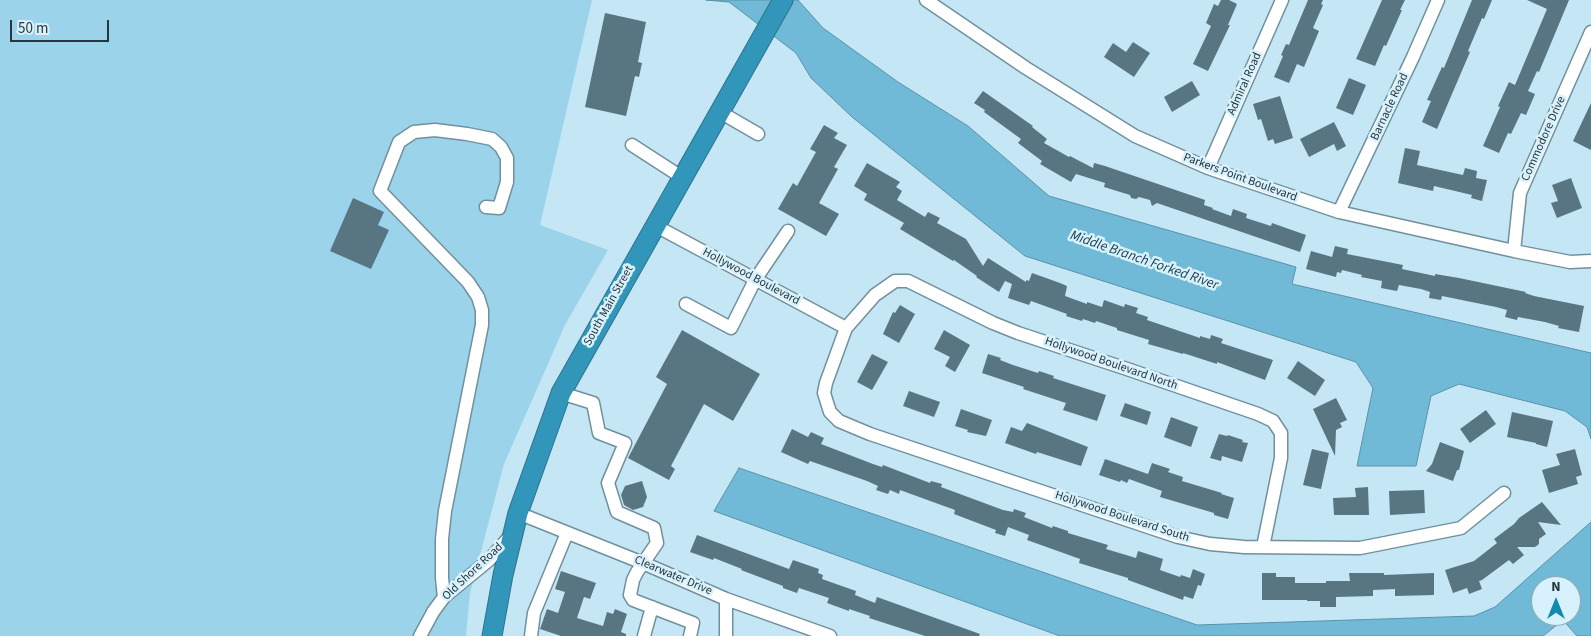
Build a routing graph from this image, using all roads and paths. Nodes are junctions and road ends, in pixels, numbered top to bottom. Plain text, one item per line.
1 (782, 0) edge
2 (926, 0) edge
3 (1282, 0) edge
4 (1438, 0) edge
5 (1591, 32) edge
6 (720, 112) junction
7 (758, 134) dead end
8 (632, 145) dead end
9 (1208, 168) junction
10 (683, 178) junction
11 (486, 206) dead end
12 (1340, 212) junction
13 (656, 226) junction
14 (788, 231) dead end
15 (1514, 251) junction
16 (1591, 261) edge
17 (755, 280) junction
18 (686, 304) dead end
19 (846, 328) junction
20 (561, 393) junction
21 (1504, 493) dead end
22 (518, 513) junction
23 (567, 533) junction
24 (512, 534) junction
25 (1263, 547) junction
26 (643, 563) junction
27 (444, 596) junction
28 (726, 598) junction
29 (652, 608) junction
30 (420, 636) edge
31 (492, 636) edge
32 (531, 636) edge
33 (644, 636) edge
34 (690, 636) edge
35 (726, 636) edge
36 (830, 636) edge

1 - 6 highway, South Main Street
2 - 9 street, Parkers Point Boulevard
3 - 9 street, Admiral Road
4 - 12 street, Barnacle Road
5 - 15 street, Commodore Drive
6 - 7 street
6 - 10 highway, South Main Street
8 - 10 street
9 - 12 street, Parkers Point Boulevard
10 - 13 highway, South Main Street
11 - 27 street
12 - 15 street, Parkers Point Boulevard
13 - 17 street, Hollywood Boulevard
13 - 20 highway, South Main Street
14 - 17 street
15 - 16 street, Parkers Point Boulevard
17 - 18 street
17 - 19 street, Hollywood Boulevard
19 - 25 street, Hollywood Boulevard South
19 - 25 street, Hollywood Boulevard North
20 - 22 highway, South Main Street
20 - 26 street
21 - 25 street, Hollywood Boulevard South
22 - 23 street, Clearwater Drive
22 - 24 highway, South Main Street
23 - 26 street, Clearwater Drive
23 - 32 street
24 - 27 street, Old Shore Road
24 - 31 highway, South Main Street
26 - 28 street, Clearwater Drive
26 - 29 street
27 - 30 street, Old Shore Road
28 - 35 street
28 - 36 street, Clearwater Drive
29 - 33 street
29 - 34 street

